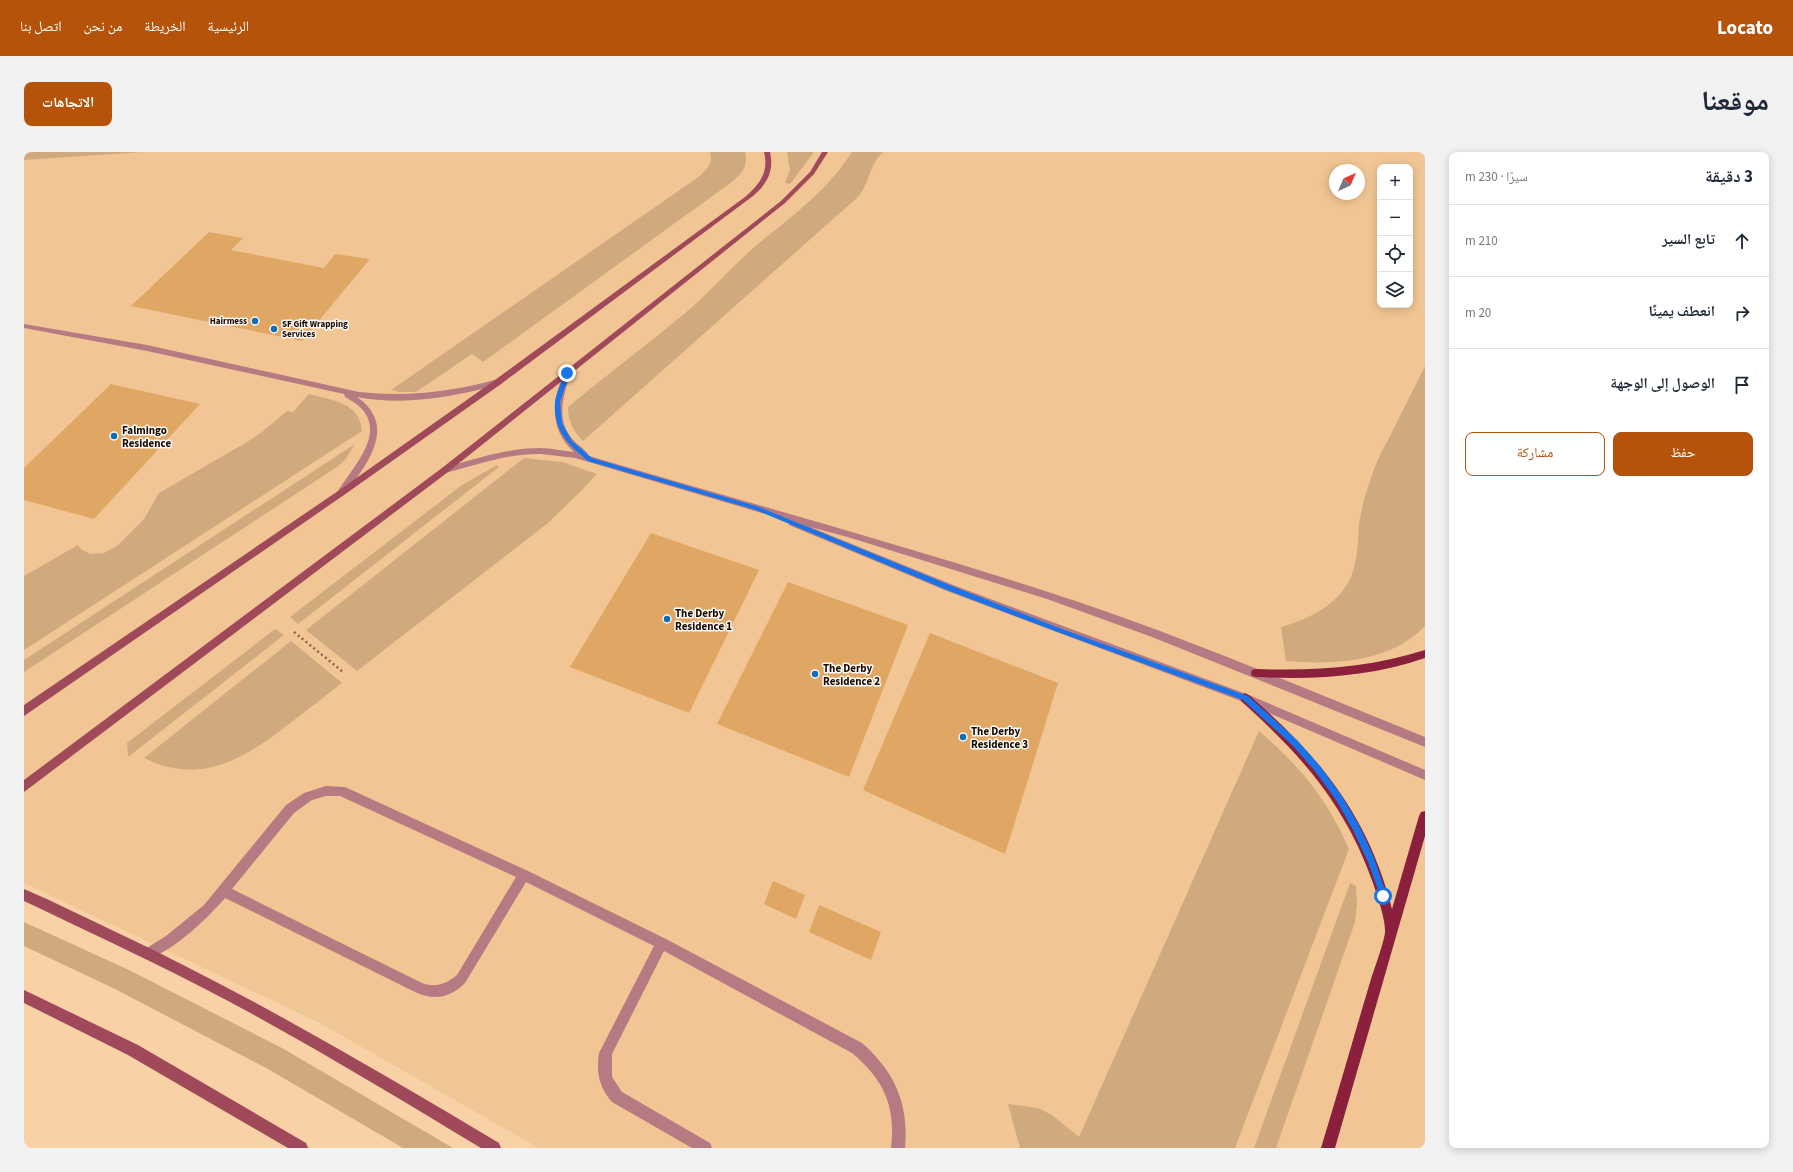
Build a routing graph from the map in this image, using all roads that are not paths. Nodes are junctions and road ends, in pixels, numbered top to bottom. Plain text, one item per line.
1 (767, 152) edge
2 (825, 152) edge
3 (24, 326) edge
4 (567, 373) junction
5 (498, 382) junction
6 (342, 392) junction
7 (590, 460) junction
8 (445, 470) junction
9 (341, 493) junction
10 (757, 509) junction
11 (1425, 654) edge
12 (1256, 673) junction
13 (1245, 698) junction
14 (24, 710) edge
15 (1425, 742) edge
16 (1425, 775) edge
17 (24, 787) edge
18 (1425, 816) edge
19 (524, 875) junction
20 (224, 891) junction
21 (24, 895) edge
22 (1391, 931) junction
23 (662, 943) junction
24 (149, 953) junction
25 (24, 996) edge
26 (301, 1148) edge
27 (494, 1148) edge
28 (705, 1148) edge
29 (898, 1148) edge
30 (1328, 1148) edge

1 - 5 street
2 - 4 street
3 - 6 street
4 - 7 street
4 - 8 street
5 - 6 street
5 - 9 street
6 - 9 street
7 - 8 street
7 - 10 street
8 - 17 street
9 - 14 street
10 - 12 street
10 - 13 street
11 - 12 main road
12 - 15 street
13 - 16 street
13 - 22 main road
18 - 22 main road
19 - 20 street
19 - 20 street
19 - 23 street
20 - 24 street
21 - 24 street
22 - 30 main road
23 - 28 street
23 - 29 street
24 - 27 street
25 - 26 street

